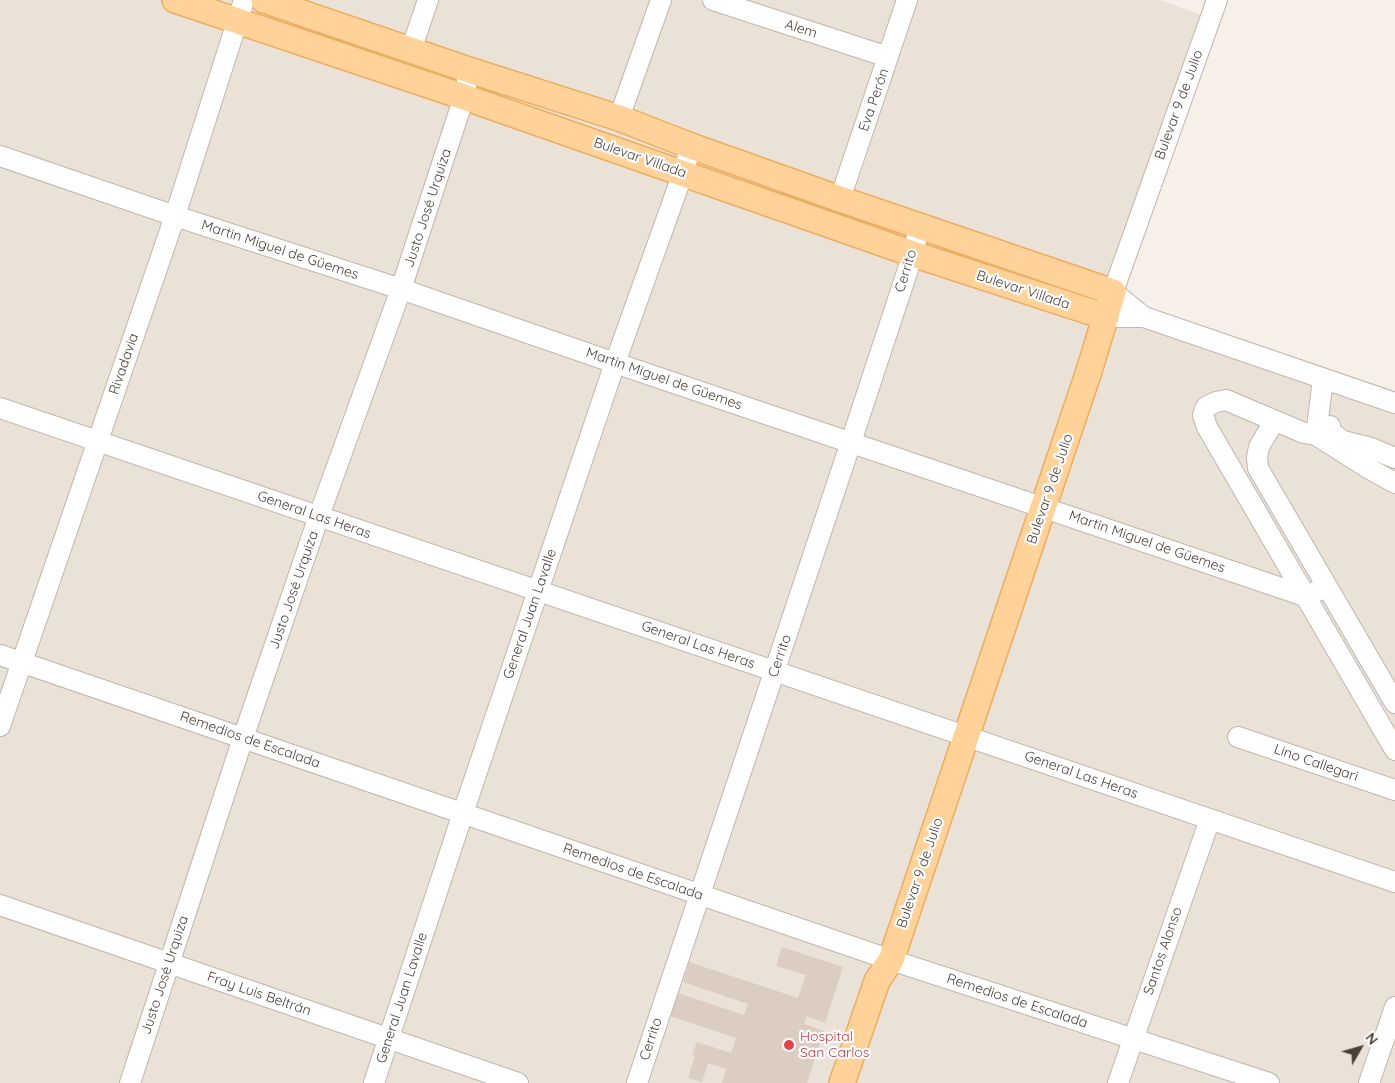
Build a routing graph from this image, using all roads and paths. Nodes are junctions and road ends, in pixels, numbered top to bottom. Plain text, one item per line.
1 (175, 0) edge
2 (264, 0) edge
3 (428, 0) edge
4 (661, 0) edge
5 (713, 0) edge
6 (907, 0) edge
7 (1214, 9) edge
8 (241, 11) edge
9 (411, 50) junction
10 (888, 57) junction
11 (469, 70) junction
12 (464, 97) junction
13 (619, 118) junction
14 (691, 146) junction
15 (0, 156) edge
16 (683, 173) junction
17 (840, 199) junction
18 (175, 216) junction
19 (919, 227) junction
20 (913, 254) junction
21 (401, 289) junction
22 (1113, 292) junction
23 (1106, 317) junction
24 (1144, 318) junction
25 (614, 363) junction
26 (1329, 381) junction
27 (1395, 404) edge
28 (0, 408) edge
29 (1274, 421) junction
30 (1323, 431) junction
31 (97, 442) junction
32 (851, 442) junction
33 (1395, 458) edge
34 (1395, 482) edge
35 (1044, 507) junction
36 (319, 516) junction
37 (1327, 587) junction
38 (538, 591) junction
39 (1305, 596) junction
40 (0, 655) edge
41 (22, 662) junction
42 (775, 671) junction
43 (1395, 704) edge
44 (0, 726) edge
45 (967, 736) junction
46 (1238, 737) dead end
47 (244, 738) junction
48 (1395, 750) edge
49 (1395, 790) edge
50 (463, 813) junction
51 (1210, 819) junction
52 (1395, 882) edge
53 (699, 894) junction
54 (0, 905) edge
55 (890, 960) junction
56 (169, 963) junction
57 (1395, 1007) edge
58 (388, 1038) junction
59 (1132, 1039) junction
60 (130, 1083) edge
61 (374, 1083) edge
62 (518, 1083) edge
63 (636, 1083) edge
64 (842, 1083) edge
65 (857, 1083) edge
66 (1118, 1083) edge
67 (1269, 1083) edge
68 (1369, 1083) edge

1 - 8 main road, Bulevar Villada
2 - 9 main road, Bulevar Villada
3 - 9 street
4 - 13 street
5 - 10 street, Alem
6 - 10 street, Eva Perón
7 - 22 street, Bulevar 9 de Julio
8 - 12 main road, Bulevar Villada
8 - 18 street, Rivadavia
9 - 11 main road, Bulevar Villada
10 - 17 street, Eva Perón
11 - 12 street, Justo José Urquiza
11 - 13 main road, Bulevar Villada
12 - 16 main road, Bulevar Villada
12 - 21 street, Justo José Urquiza
13 - 14 main road, Bulevar Villada
14 - 16 street, General Juan Lavalle
14 - 17 main road, Bulevar Villada
15 - 18 street, Martin Miguel de Güemes
16 - 20 main road, Bulevar Villada
16 - 25 street, General Juan Lavalle
17 - 19 main road, Bulevar Villada
18 - 21 street, Martin Miguel de Güemes
18 - 31 street, Rivadavia
19 - 20 street, Cerrito
19 - 22 main road, Bulevar Villada
20 - 23 main road, Bulevar Villada
20 - 32 street, Cerrito
21 - 25 street, Martin Miguel de Güemes
21 - 36 street, Justo José Urquiza
22 - 23 main road, Bulevar 9 de Julio
22 - 24 street
23 - 24 street
23 - 35 main road, Bulevar 9 de Julio
24 - 26 street
25 - 32 street, Martin Miguel de Güemes
25 - 38 street, General Juan Lavalle
26 - 27 street
26 - 30 street
28 - 31 street, General Las Heras
29 - 30 street
29 - 37 street
29 - 39 street
30 - 33 street
30 - 34 street
31 - 36 street, General Las Heras
31 - 41 street, Rivadavia
32 - 35 street, Martin Miguel de Güemes
32 - 42 street, Cerrito
35 - 39 street, Martin Miguel de Güemes
35 - 45 main road, Bulevar 9 de Julio
36 - 38 street, General Las Heras
36 - 47 street, Justo José Urquiza
37 - 39 street
37 - 43 street
38 - 42 street, General Las Heras
38 - 50 street, General Juan Lavalle
39 - 48 street
40 - 41 street, Remedios de Escalada
41 - 44 street, Rivadavia
41 - 47 street, Remedios de Escalada
42 - 45 street, General Las Heras
42 - 53 street, Cerrito
45 - 51 street, General Las Heras
45 - 55 main road, Bulevar 9 de Julio
46 - 49 street, Lino Callegari
47 - 50 street, Remedios de Escalada
47 - 56 street, Justo José Urquiza
50 - 53 street, Remedios de Escalada
50 - 58 street, General Juan Lavalle
51 - 52 street, General Las Heras
51 - 59 street, Santos Alonso
53 - 55 street, Remedios de Escalada
53 - 63 street, Cerrito
54 - 56 street, Fray Luis Beltrán
55 - 59 street, Remedios de Escalada
55 - 64 main road, Bulevar 9 de Julio
55 - 65 main road, Bulevar 9 de Julio
56 - 58 street, Fray Luis Beltrán
56 - 60 street, Justo José Urquiza
57 - 68 street
58 - 61 street, General Juan Lavalle
58 - 62 street, Fray Luis Beltrán
59 - 66 street, Santos Alonso
59 - 67 street, Remedios de Escalada

